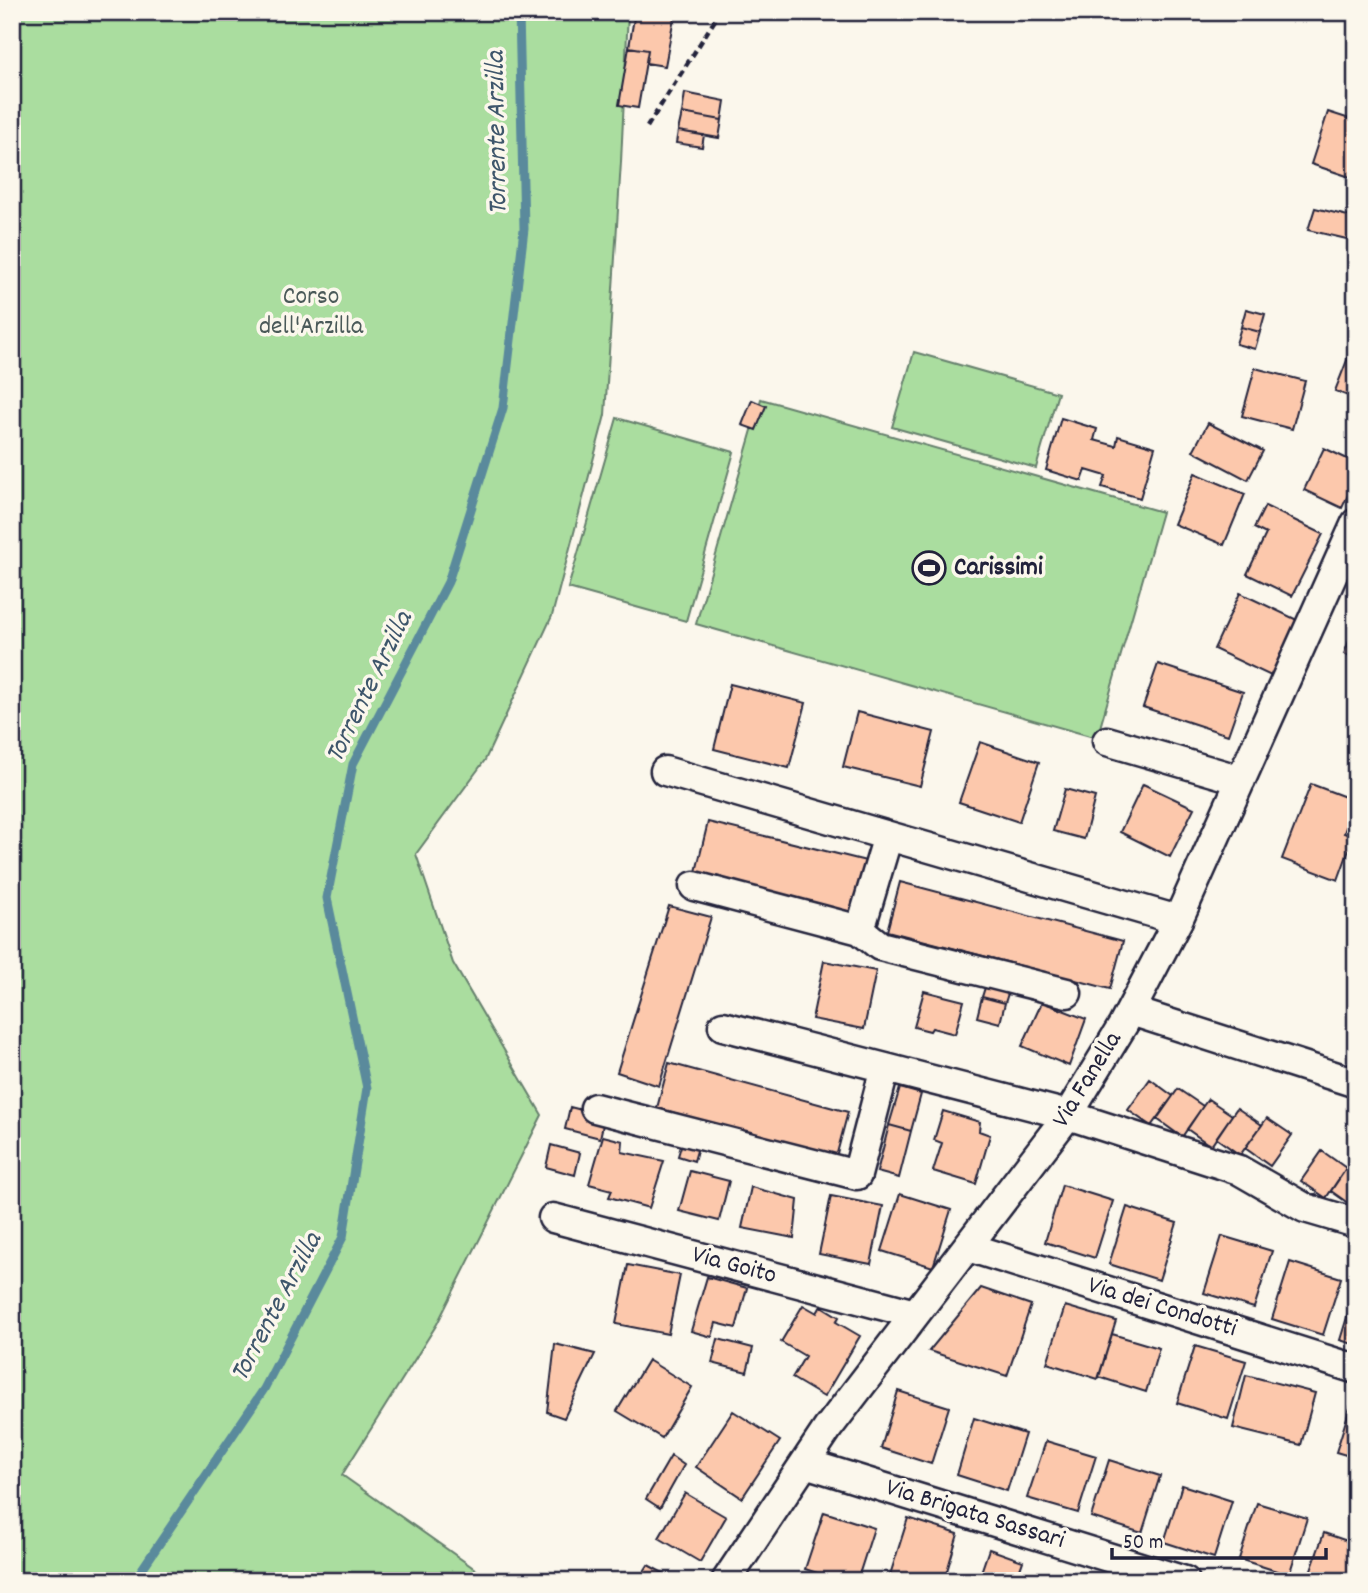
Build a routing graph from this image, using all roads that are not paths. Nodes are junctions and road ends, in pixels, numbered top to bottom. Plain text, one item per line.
1 (1356, 523) edge
2 (1107, 740) dead end
3 (665, 771) dead end
4 (1241, 780) junction
5 (888, 836) junction
6 (694, 886) dead end
7 (1178, 920) junction
8 (860, 930) junction
9 (1067, 993) dead end
10 (1131, 1011) junction
11 (723, 1026) dead end
12 (885, 1068) junction
13 (1356, 1083) edge
14 (596, 1108) dead end
15 (1068, 1115) junction
16 (553, 1218) dead end
17 (1356, 1223) edge
18 (968, 1247) junction
19 (915, 1314) junction
20 (1356, 1369) edge
21 (805, 1463) junction
22 (731, 1579) edge
23 (1185, 1581) edge

1 - 4 street, Via Fanella
2 - 4 street
3 - 5 street
4 - 7 street, Via Fanella
5 - 7 street
5 - 8 street
6 - 8 street
7 - 10 street, Via Fanella
8 - 9 street
10 - 13 street
10 - 15 street, Via Fanella
11 - 12 street
12 - 14 street
12 - 15 street
15 - 17 street
15 - 18 street, Via Fanella
16 - 19 street, Via Goito
18 - 19 street, Via Fanella
18 - 20 street, Via dei Condotti
19 - 21 street, Via Fanella
21 - 22 street, Via Fanella
21 - 23 street, Via Brigata Sassari

